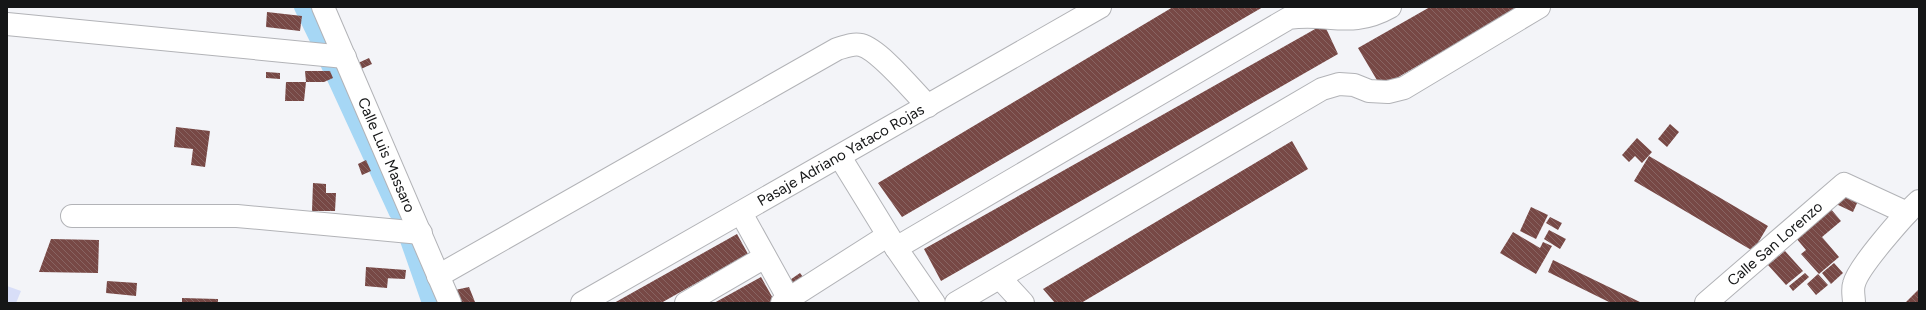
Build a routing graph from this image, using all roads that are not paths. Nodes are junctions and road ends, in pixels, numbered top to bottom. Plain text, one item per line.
1 (323, 7) edge
2 (1100, 7) edge
3 (1390, 7) edge
4 (1540, 7) edge
5 (1328, 13) edge
6 (7, 24) edge
7 (345, 57) junction
8 (928, 106) junction
9 (840, 157) junction
10 (1913, 207) edge
11 (741, 213) junction
12 (72, 216) dead end
13 (421, 233) junction
14 (892, 242) junction
15 (765, 257) junction
16 (438, 276) junction
17 (1000, 278) junction
18 (787, 302) edge
19 (450, 303) edge
20 (582, 303) edge
21 (686, 303) edge
22 (934, 303) edge
23 (956, 303) edge
24 (1023, 303) edge
25 (1706, 303) edge
26 (1854, 303) edge

1 - 7 street, Calle Luis Massaro
2 - 8 street, Pasaje Adriano Yataco Rojas
3 - 5 street
4 - 17 street
5 - 14 street
6 - 7 street
7 - 13 street, Calle Luis Massaro
8 - 9 street, Pasaje Adriano Yataco Rojas
8 - 16 street
9 - 11 street, Pasaje Adriano Yataco Rojas
9 - 14 street
10 - 25 street, Calle San Lorenzo
10 - 26 street
11 - 15 street
11 - 20 street, Pasaje Adriano Yataco Rojas
12 - 13 street
13 - 16 street, Calle Luis Massaro
14 - 18 street
14 - 22 street
15 - 18 street
15 - 21 street
16 - 19 street, Calle Luis Massaro
17 - 23 street
17 - 24 street

